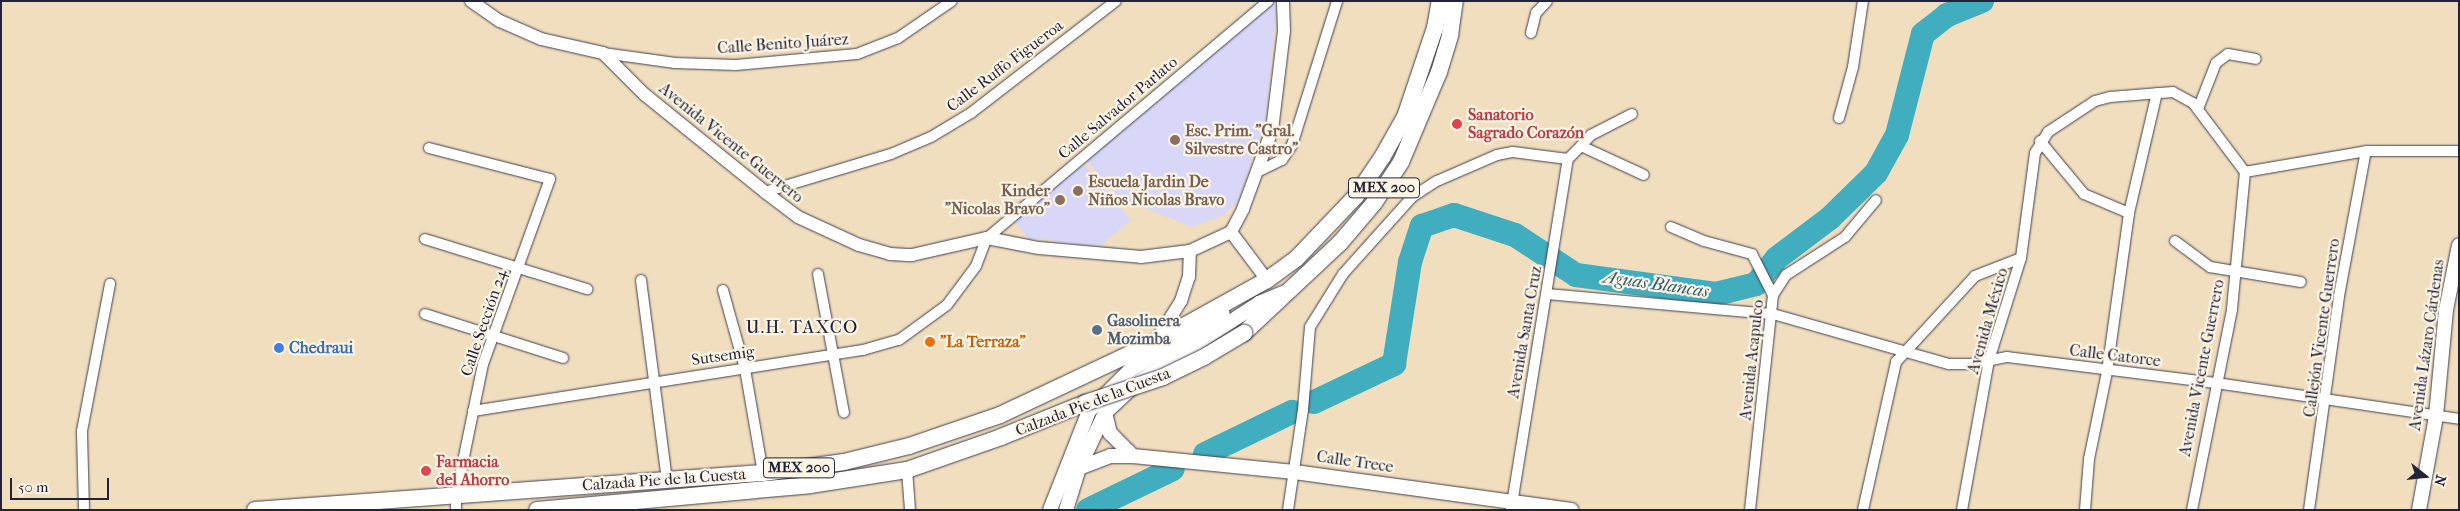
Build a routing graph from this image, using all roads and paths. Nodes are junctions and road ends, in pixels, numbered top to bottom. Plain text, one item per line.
1 (471, 1) edge
2 (952, 1) edge
3 (1116, 1) edge
4 (1268, 1) edge
5 (1282, 1) edge
6 (1337, 1) edge
7 (1440, 1) edge
8 (1454, 1) edge
9 (1547, 1) edge
10 (1863, 1) edge
11 (1531, 33) dead end
12 (603, 53) junction
13 (2256, 59) dead end
14 (2157, 93) junction
15 (2198, 109) junction
16 (1632, 114) dead end
17 (1839, 118) dead end
18 (2040, 141) junction
19 (1581, 146) junction
20 (429, 148) dead end
21 (2366, 151) junction
22 (2459, 151) edge
23 (1568, 159) junction
24 (1257, 172) junction
25 (2245, 172) junction
26 (1644, 175) dead end
27 (764, 192) junction
28 (1876, 200) dead end
29 (2129, 213) junction
30 (1671, 227) dead end
31 (1231, 232) junction
32 (987, 238) junction
33 (425, 239) dead end
34 (2175, 241) dead end
35 (2459, 245) edge
36 (1190, 251) junction
37 (2022, 258) junction
38 (519, 268) junction
39 (2237, 273) junction
40 (818, 274) dead end
41 (641, 280) dead end
42 (1267, 280) junction
43 (2302, 282) dead end
44 (110, 284) dead end
45 (587, 289) dead end
46 (1293, 289) junction
47 (723, 290) dead end
48 (1547, 294) junction
49 (1773, 294) junction
50 (425, 314) dead end
51 (1774, 314) junction
52 (496, 336) junction
53 (1155, 342) junction
54 (1906, 353) junction
55 (832, 354) junction
56 (564, 358) dead end
57 (1990, 360) junction
58 (745, 369) junction
59 (2108, 372) junction
60 (653, 381) junction
61 (2216, 383) junction
62 (1070, 384) junction
63 (2327, 402) junction
64 (1082, 404) junction
65 (473, 411) junction
66 (1105, 413) junction
67 (844, 414) dead end
68 (2436, 416) junction
69 (2459, 419) edge
70 (1133, 456) junction
71 (1079, 468) junction
72 (907, 470) junction
73 (1294, 472) junction
74 (762, 474) junction
75 (667, 480) junction
76 (456, 503) edge
77 (1512, 505) edge
78 (292, 509) edge
79 (84, 510) edge
80 (255, 510) edge
81 (537, 510) edge
82 (910, 510) edge
83 (1050, 510) edge
84 (1066, 510) edge
85 (1288, 510) edge
86 (1571, 510) edge
87 (1750, 510) edge
88 (1863, 510) edge
89 (1962, 510) edge
90 (2085, 510) edge
91 (2192, 510) edge
92 (2309, 510) edge
93 (2419, 510) edge

1 - 12 street
2 - 12 street, Calle Benito Juárez
3 - 27 street, Calle Ruffo Figueroa
4 - 32 street, Calle Salvador Parlato
5 - 24 street
6 - 24 street
7 - 42 main road, Calzada Pie de la Cuesta / MEX 200
8 - 46 main road, Calzada Pie de la Cuesta / MEX 200
9 - 11 street
10 - 17 street
12 - 27 street, Avenida Vicente Guerrero
13 - 15 street
14 - 15 street
14 - 18 street
14 - 29 street
15 - 25 street
16 - 19 street
18 - 29 street
18 - 37 street, Avenida México
19 - 23 street
19 - 26 street
20 - 38 street, Calle Sección 24
21 - 22 street
21 - 25 street
21 - 63 street, Callejón Vicente Guerrero
23 - 48 street, Avenida Santa Cruz
23 - 73 street
24 - 31 street
25 - 39 street, Avenida Vicente Guerrero
27 - 32 street, Avenida Vicente Guerrero
28 - 49 street, Avenida Acapulco
29 - 59 street
30 - 49 street
31 - 36 street, Avenida Vicente Guerrero
31 - 42 street
32 - 36 street, Avenida Vicente Guerrero
32 - 55 street, Sutsemig
33 - 38 street
34 - 39 street
35 - 68 main road, Avenida Lázaro Cárdenas
36 - 53 street
37 - 54 street
37 - 57 street, Avenida México
38 - 45 street
38 - 52 street, Calle Sección 24
39 - 43 street
39 - 61 street, Avenida Vicente Guerrero
40 - 55 street
41 - 60 street
42 - 53 main road, Calzada Pie de la Cuesta / MEX 200
42 - 83 main road
44 - 79 street
46 - 64 main road, Calzada Pie de la Cuesta / MEX 200, bridge
46 - 66 main road
47 - 58 street
48 - 51 street, Calle Catorce
48 - 77 street, Avenida Santa Cruz
49 - 51 street, Avenida Acapulco
50 - 52 street
51 - 54 street, Calle Catorce
51 - 87 street, Avenida Acapulco
52 - 56 street
52 - 65 street, Calle Sección 24
53 - 62 main road, Calzada Pie de la Cuesta / MEX 200
54 - 57 street, Calle Catorce
54 - 88 street
55 - 58 street, Sutsemig
55 - 67 street
57 - 59 street, Calle Catorce
57 - 89 street, Avenida México
58 - 60 street, Sutsemig
58 - 74 street
59 - 61 street, Calle Catorce
59 - 90 street
60 - 65 street, Sutsemig
60 - 75 street
61 - 63 street, Calle Catorce
61 - 91 street, Avenida Vicente Guerrero
62 - 64 main road
62 - 74 main road, Calzada Pie de la Cuesta / MEX 200
63 - 68 street, Calle Catorce
63 - 92 street, Callejón Vicente Guerrero
64 - 72 main road, Calzada Pie de la Cuesta / MEX 200
65 - 76 street, Calle Sección 24
66 - 70 main road
66 - 71 main road
68 - 69 street, Calle Catorce
68 - 93 main road, Avenida Lázaro Cárdenas
70 - 71 main road, Calle Trece
70 - 73 main road, Calle Trece
71 - 84 main road
72 - 81 main road, Calzada Pie de la Cuesta / MEX 200
72 - 82 street
73 - 77 main road, Calle Trece
73 - 85 street
74 - 75 main road, Calzada Pie de la Cuesta / MEX 200
75 - 76 main road, Calzada Pie de la Cuesta / MEX 200
76 - 78 main road, Calzada Pie de la Cuesta / MEX 200
77 - 86 main road, Calle Trece
78 - 80 main road, Calzada Pie de la Cuesta / MEX 200

